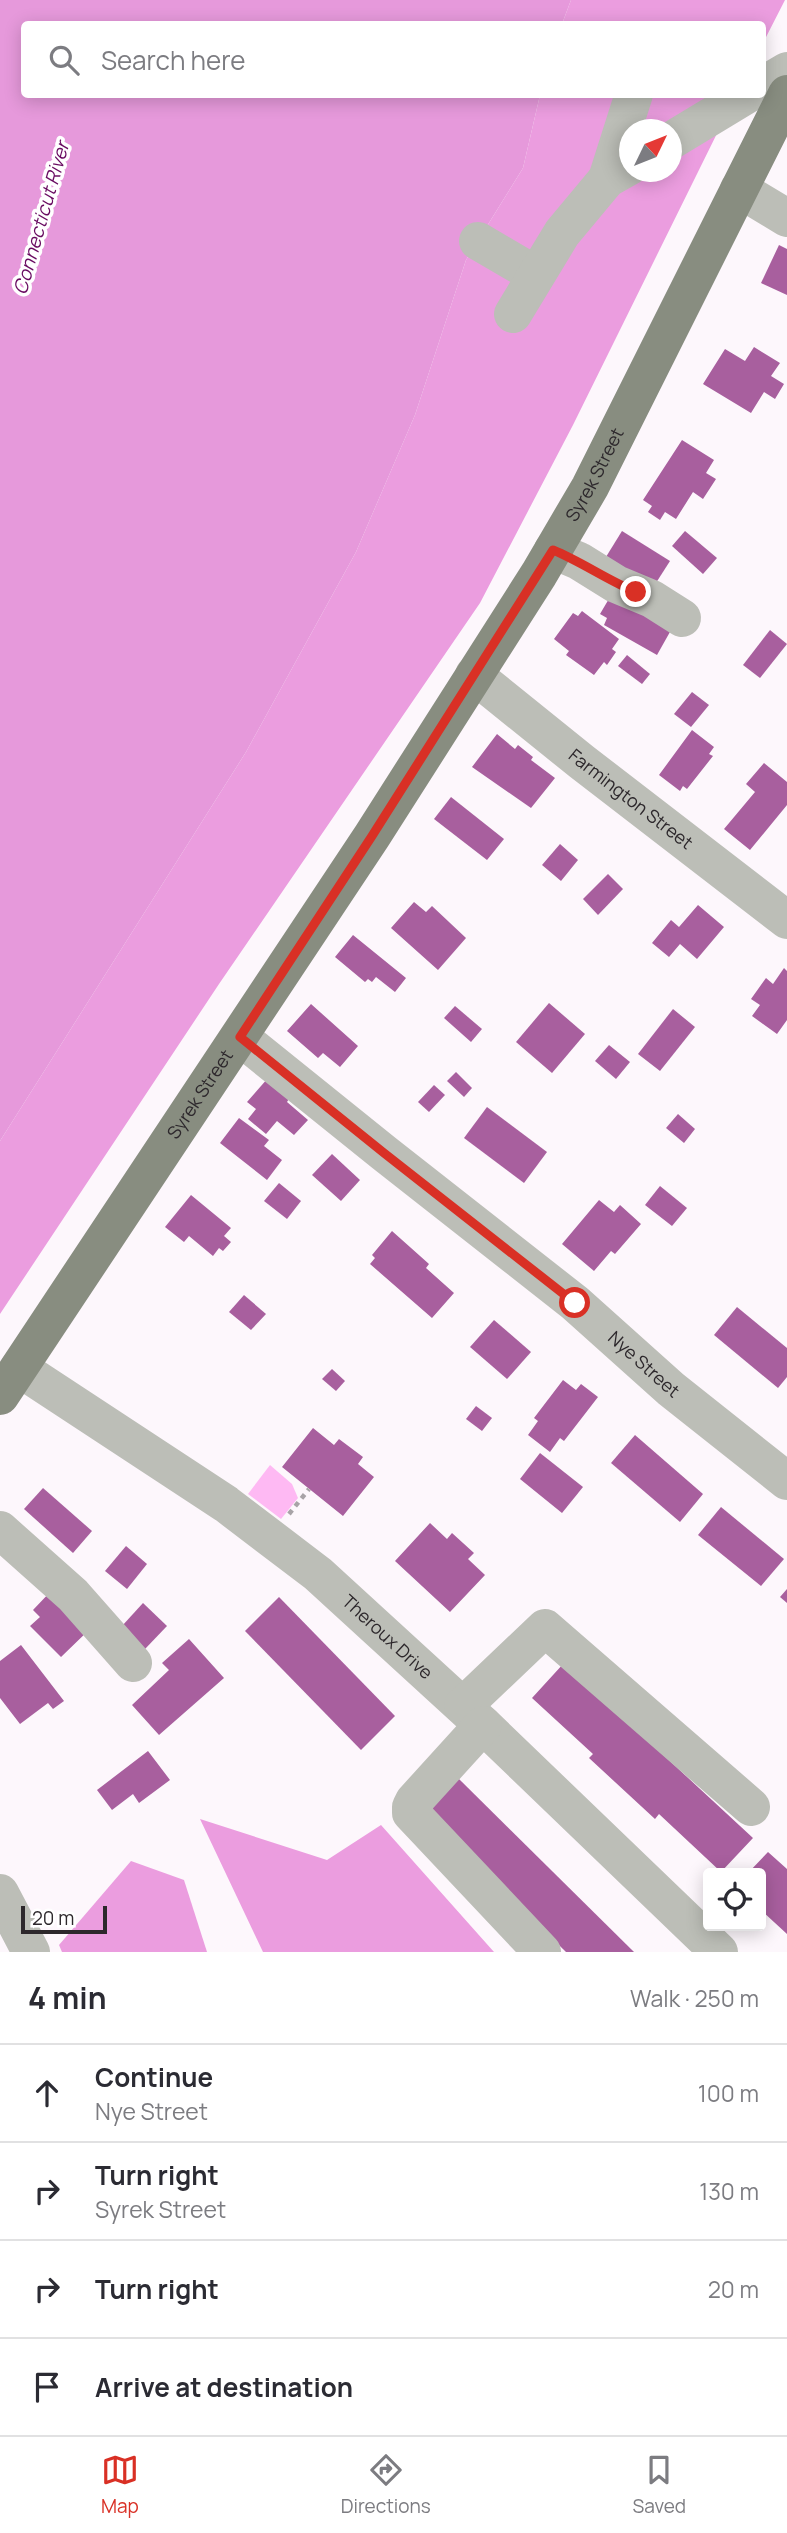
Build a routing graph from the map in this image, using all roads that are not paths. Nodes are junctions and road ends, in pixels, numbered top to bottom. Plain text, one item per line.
1 (787, 71) edge
2 (766, 84) edge
3 (787, 94) edge
4 (633, 98) edge
5 (741, 98) edge
6 (682, 133) edge
7 (618, 173) edge
8 (739, 189) junction
9 (787, 218) edge
10 (478, 241) dead end
11 (536, 275) junction
12 (513, 314) dead end
13 (553, 550) junction
14 (682, 618) dead end
15 (474, 675) junction
16 (787, 920) edge
17 (240, 1037) junction
18 (9, 1382) edge
19 (787, 1481) edge
20 (0, 1530) edge
21 (133, 1663) dead end
22 (472, 1716) junction
23 (751, 1807) dead end
24 (0, 1893) edge
25 (31, 1952) edge
26 (542, 1952) edge
27 (719, 1952) edge

1 - 2 street
3 - 8 main road, Syrek Street
4 - 7 street
5 - 6 street
7 - 11 street
8 - 9 street
8 - 13 main road, Syrek Street
10 - 11 street
11 - 12 street
13 - 14 street
13 - 15 main road, Syrek Street
15 - 16 street, Farmington Street
15 - 17 main road, Syrek Street
17 - 18 main road, Syrek Street
17 - 19 street, Nye Street
18 - 22 street, Theroux Drive
20 - 21 street
22 - 23 street
22 - 26 street
22 - 27 street, Theroux Drive
24 - 25 street

